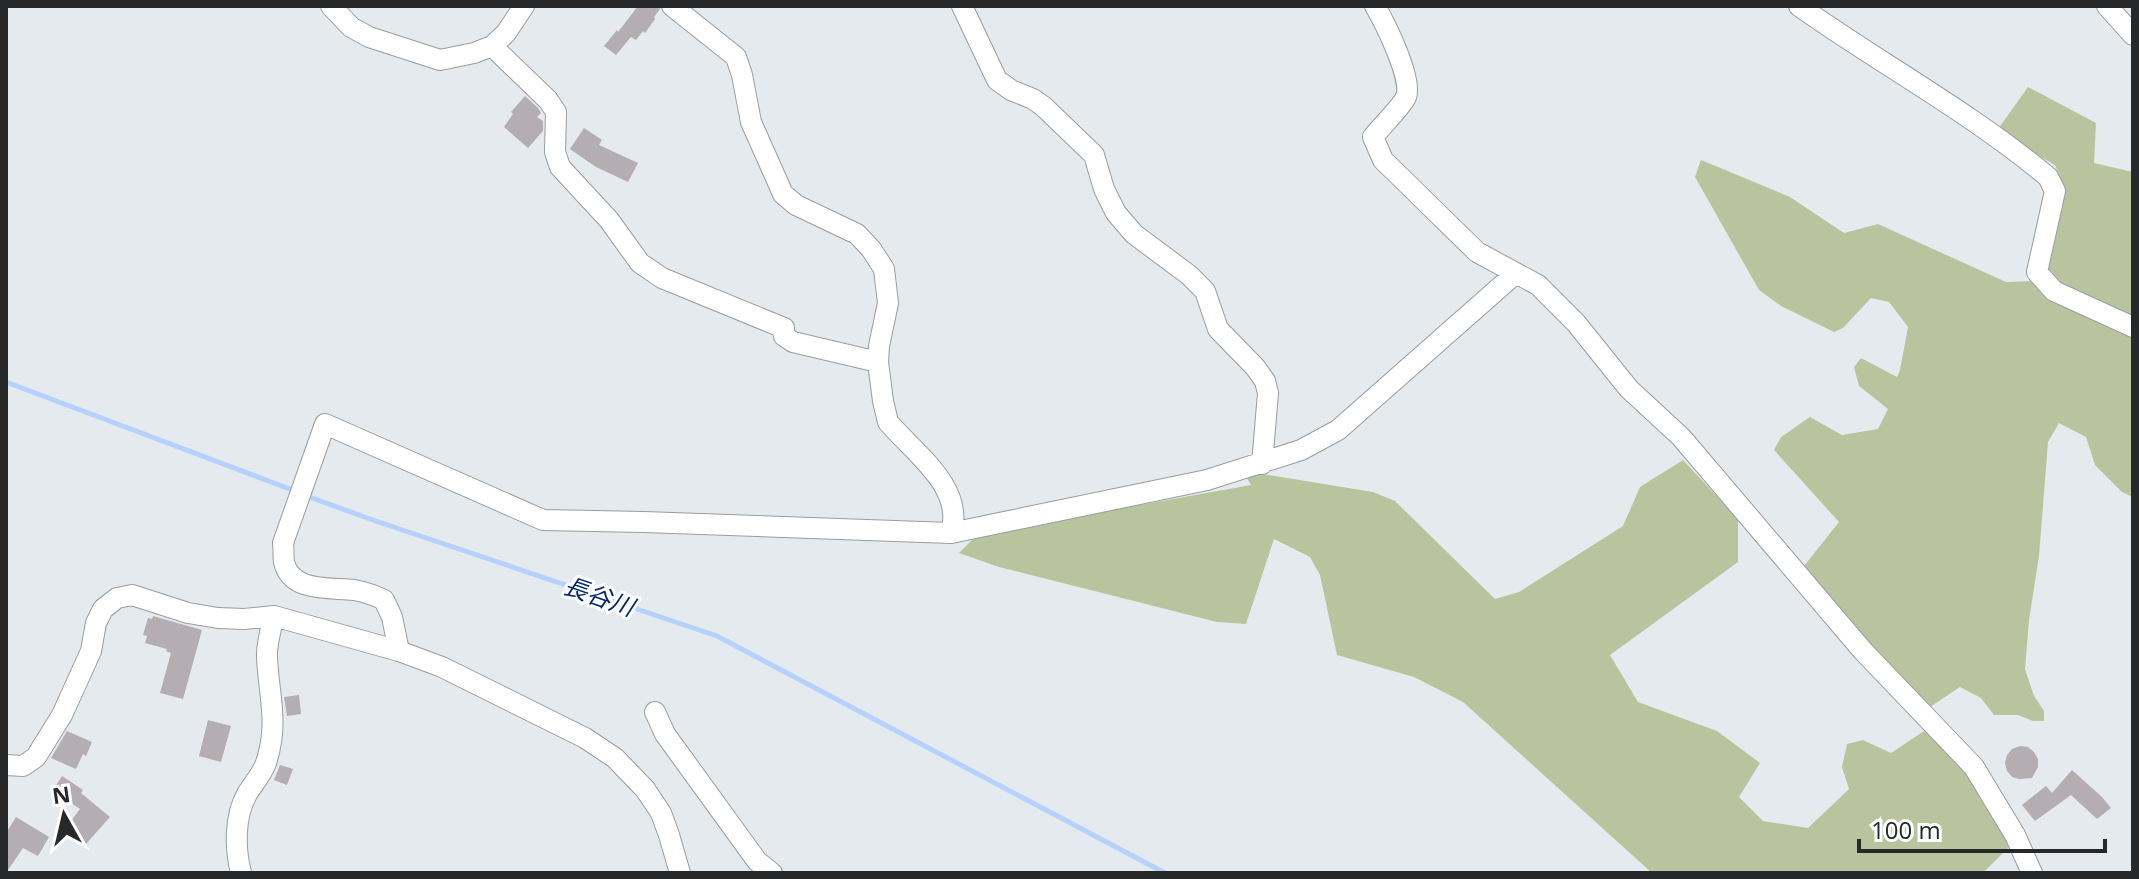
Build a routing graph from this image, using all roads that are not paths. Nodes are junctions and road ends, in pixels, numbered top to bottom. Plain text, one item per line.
1 (524, 6) edge
2 (672, 6) edge
3 (962, 6) edge
4 (1375, 6) edge
5 (1799, 6) edge
6 (2107, 6) edge
7 (338, 9) edge
8 (2133, 35) edge
9 (492, 46) junction
10 (1516, 273) junction
11 (2133, 327) edge
12 (878, 362) junction
13 (1262, 464) junction
14 (951, 533) junction
15 (274, 616) junction
16 (399, 651) junction
17 (655, 712) dead end
18 (6, 765) edge
19 (241, 873) edge
20 (680, 873) edge
21 (772, 873) edge
22 (2032, 873) edge

1 - 9 street
2 - 12 street
3 - 13 street
4 - 10 street
5 - 11 street
6 - 8 street
7 - 9 street
9 - 12 street
10 - 13 street
10 - 22 street
12 - 14 street
13 - 14 street
14 - 16 street
15 - 16 street
15 - 18 street
15 - 19 street
16 - 20 street
17 - 21 street

